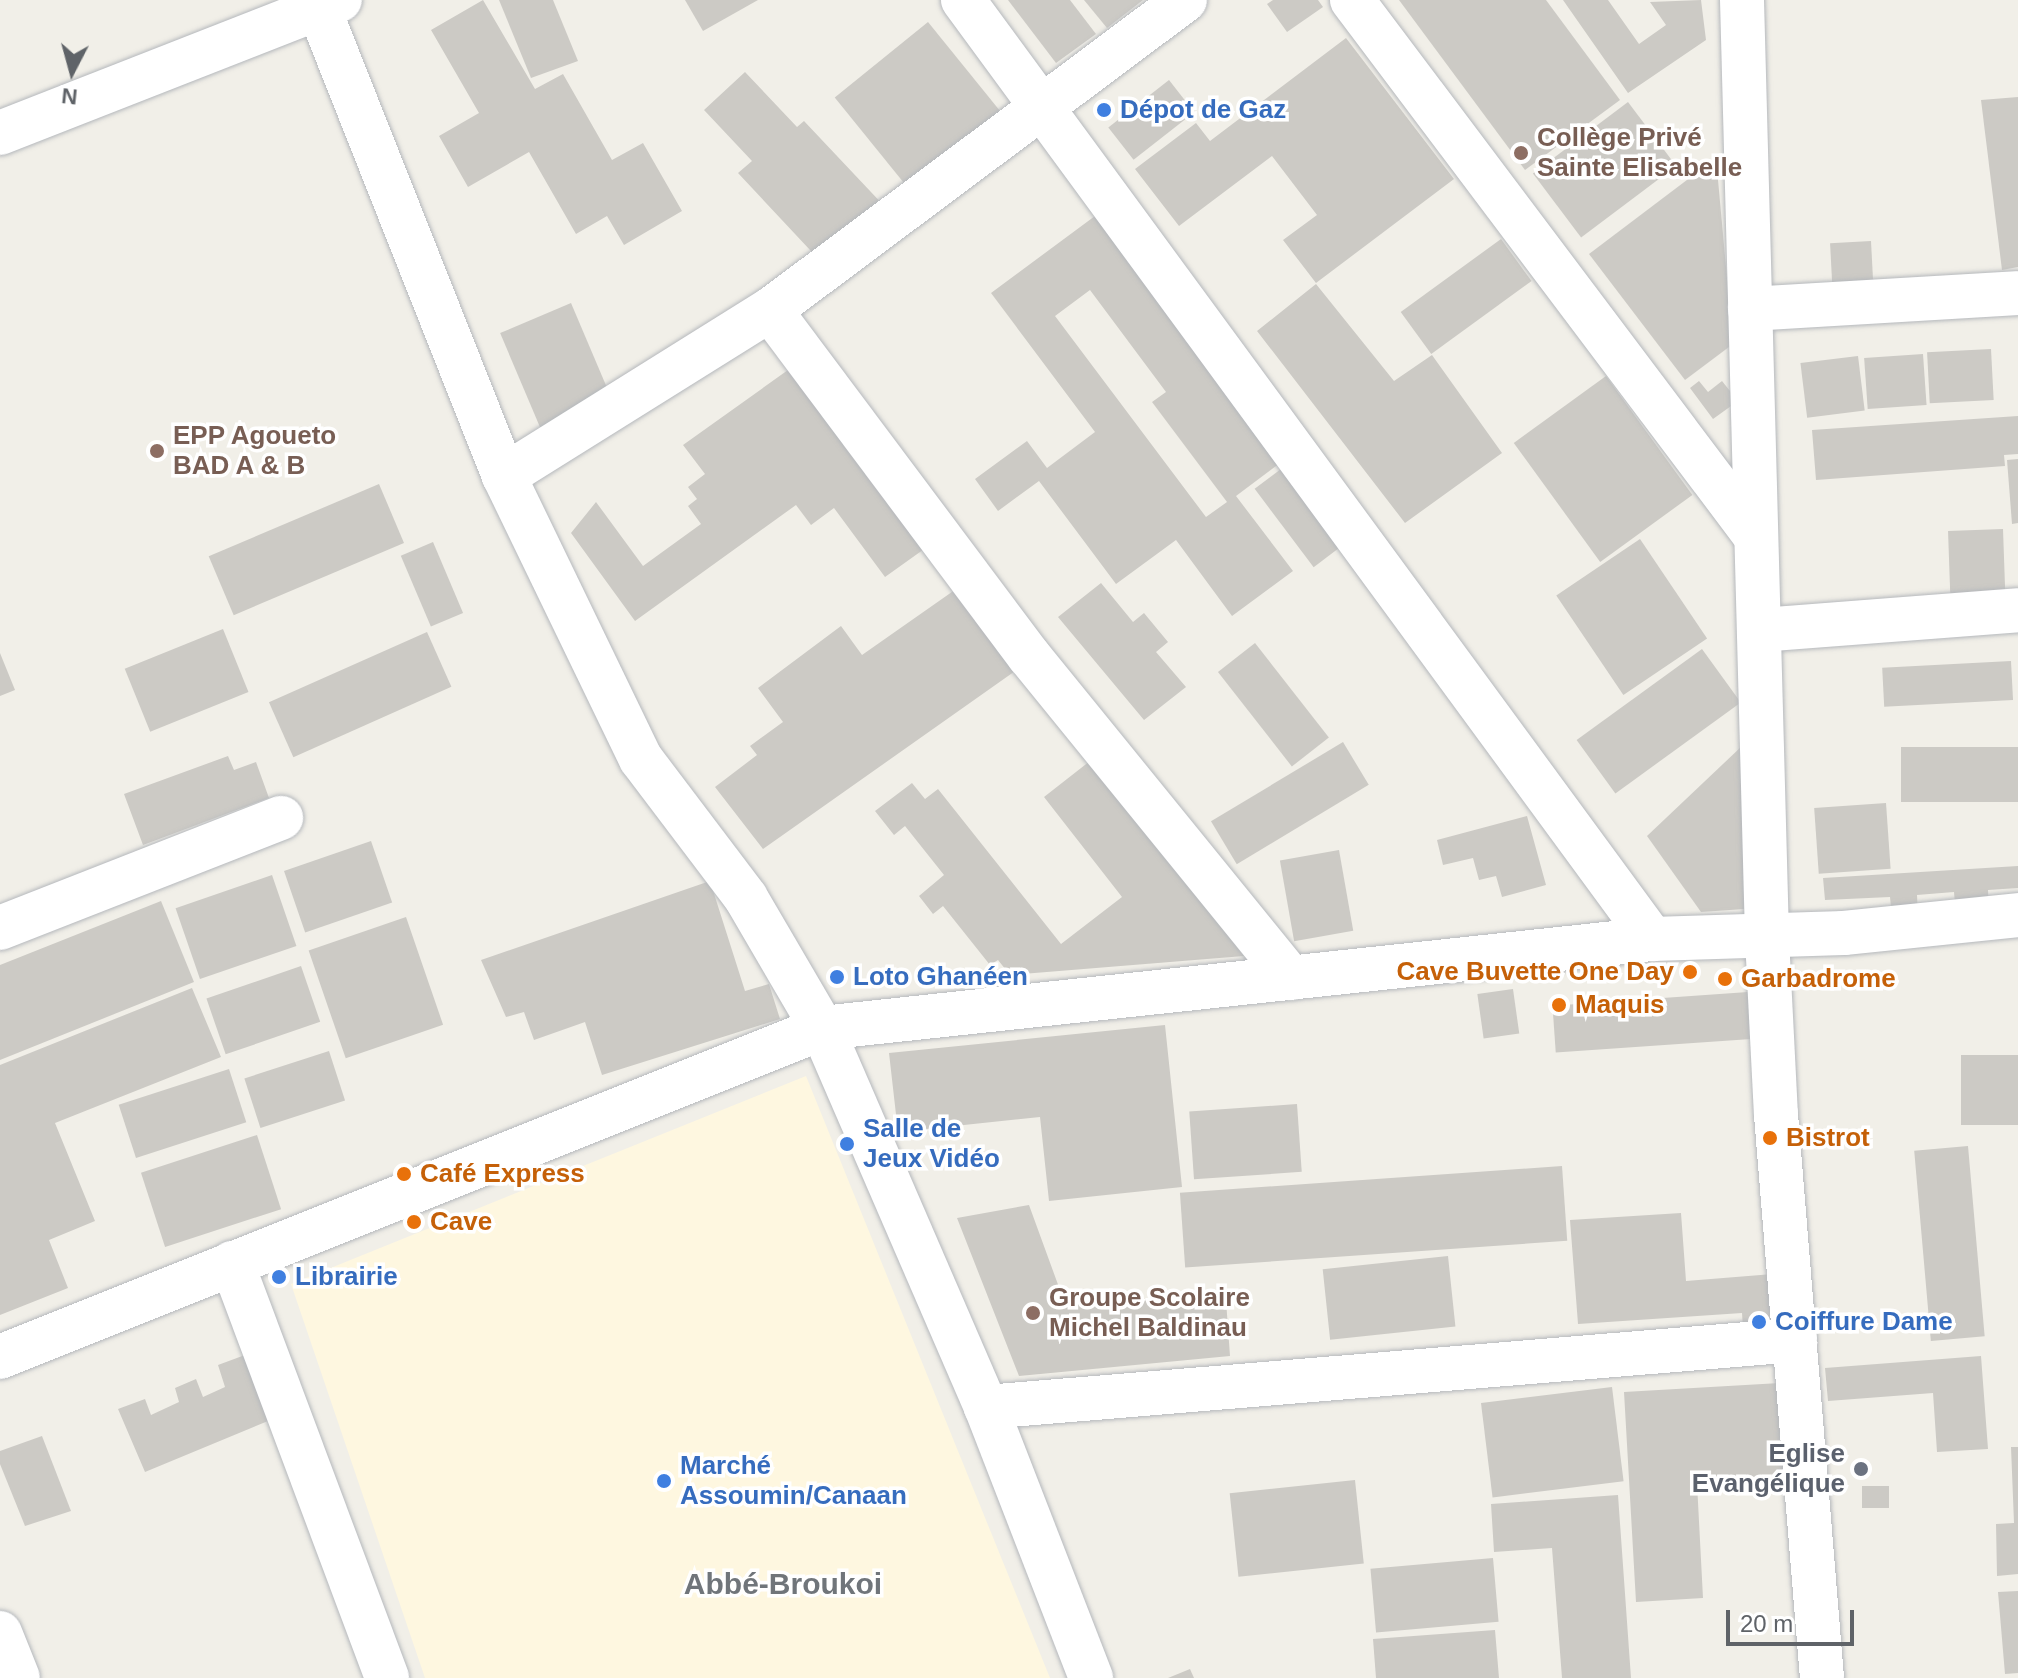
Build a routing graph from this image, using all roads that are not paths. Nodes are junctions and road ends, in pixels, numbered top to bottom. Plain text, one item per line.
1 (963, 0) edge
2 (1185, 0) edge
3 (1352, 0) edge
4 (1742, 0) edge
5 (330, 5) edge
6 (1043, 102) junction
7 (0, 133) edge
8 (2018, 293) edge
9 (1750, 309) junction
10 (770, 310) junction
11 (504, 476) junction
12 (1756, 537) junction
13 (2018, 610) edge
14 (1761, 630) junction
15 (281, 818) dead end
16 (2018, 915) edge
17 (0, 928) edge
18 (1767, 938) junction
19 (1652, 939) junction
20 (1291, 978) junction
21 (822, 1028) junction
22 (232, 1263) junction
23 (1795, 1340) junction
24 (0, 1357) edge
25 (986, 1407) junction
26 (0, 1633) edge
27 (18, 1678) edge
28 (387, 1678) edge
29 (1091, 1678) edge
30 (1822, 1678) edge

1 - 6 street
2 - 6 street
3 - 12 street
4 - 9 street
5 - 7 street
5 - 11 street
6 - 10 street
6 - 19 street
8 - 9 street
9 - 12 street
10 - 11 street
10 - 20 street
11 - 21 street
12 - 14 street
13 - 14 street
14 - 18 street
15 - 17 street
16 - 18 street
18 - 19 street
18 - 23 street
19 - 20 street
20 - 21 street
21 - 22 street
21 - 25 street
22 - 24 street
22 - 28 street
23 - 25 street
23 - 30 street
25 - 29 street
26 - 27 street

